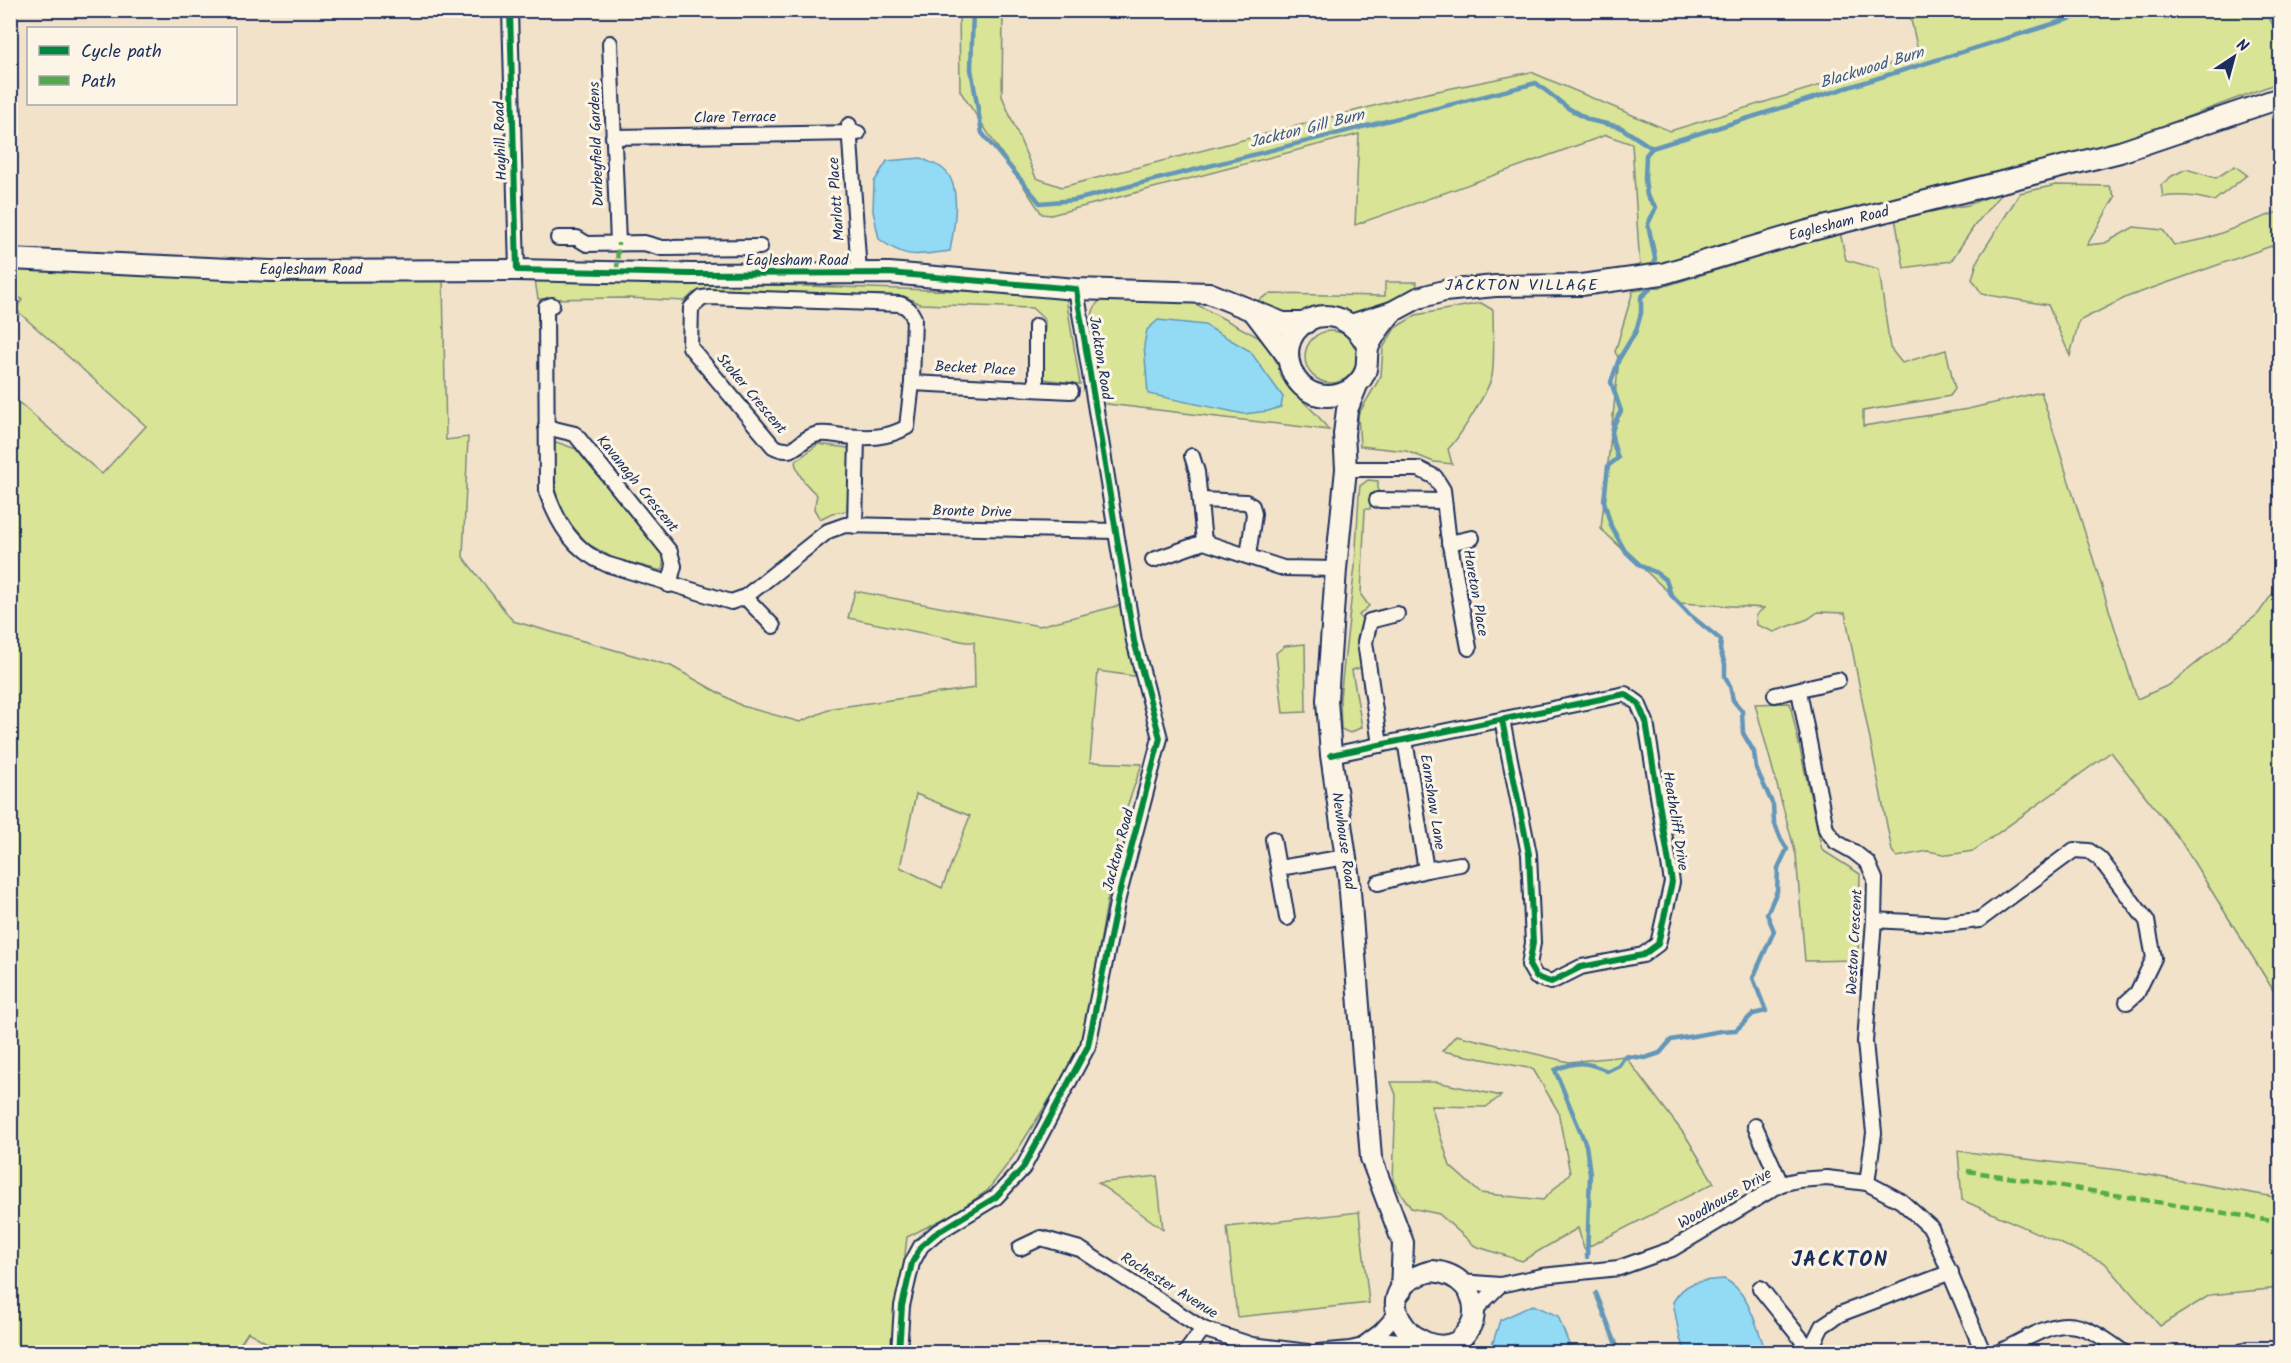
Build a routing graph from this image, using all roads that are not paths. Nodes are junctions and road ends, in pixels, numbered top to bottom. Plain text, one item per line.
1 (510, 10) edge
2 (610, 43) dead end
3 (2280, 98) edge
4 (852, 130) joint
5 (614, 137) junction
6 (558, 238) dead end
7 (618, 243) junction
8 (760, 247) dead end
9 (10, 259) edge
10 (517, 270) junction
11 (860, 273) junction
12 (1076, 289) junction
13 (552, 305) dead end
14 (1254, 312) junction
15 (1392, 312) junction
16 (1306, 323) junction
17 (1351, 325) junction
18 (1036, 326) dead end
19 (1368, 348) junction
20 (1288, 357) junction
21 (912, 383) junction
22 (1357, 385) junction
23 (1036, 389) junction
24 (1071, 391) dead end
25 (1320, 396) junction
26 (546, 427) junction
27 (1344, 434) junction
28 (856, 437) junction
29 (1192, 456) dead end
30 (1346, 469) junction
31 (1201, 500) junction
32 (1377, 500) dead end
33 (1444, 501) junction
34 (855, 526) junction
35 (1116, 531) junction
36 (1472, 538) dead end
37 (1204, 542) junction
38 (1449, 543) junction
39 (1248, 556) junction
40 (1153, 560) dead end
41 (1336, 569) junction
42 (669, 585) junction
43 (745, 597) junction
44 (1397, 614) dead end
45 (773, 626) dead end
46 (1469, 648) dead end
47 (1838, 680) dead end
48 (1799, 691) junction
49 (1775, 695) dead end
50 (1502, 720) junction
51 (1405, 740) junction
52 (1380, 745) junction
53 (1331, 755) junction
54 (1273, 839) dead end
55 (1346, 858) junction
56 (1460, 864) dead end
57 (1280, 868) junction
58 (1426, 870) junction
59 (1378, 883) dead end
60 (1287, 918) dead end
61 (1874, 920) junction
62 (2127, 1002) dead end
63 (1755, 1126) dead end
64 (1867, 1183) junction
65 (1781, 1184) junction
66 (1402, 1243) junction
67 (1020, 1248) dead end
68 (1432, 1271) junction
69 (1951, 1272) junction
70 (1461, 1282) junction
71 (1500, 1285) junction
72 (1760, 1288) dead end
73 (1401, 1291) junction
74 (1474, 1311) junction
75 (1397, 1313) junction
76 (1203, 1329) junction
77 (1413, 1342) junction
78 (1466, 1343) edge
79 (1364, 1344) junction
80 (2276, 1350) edge
81 (1438, 1351) edge
82 (1810, 1351) edge
83 (1306, 1352) edge
84 (899, 1353) edge
85 (1186, 1353) edge
86 (1318, 1353) edge
87 (1983, 1353) edge
88 (1999, 1353) edge
89 (2123, 1353) edge
90 (2241, 1353) edge

1 - 10 street, Hayhill Road
2 - 5 street, Durbeyfield Gardens
3 - 15 main road, Eaglesham Road
4 - 5 street, Clare Terrace
4 - 11 street, Marlott Place
5 - 7 street, Durbeyfield Gardens
6 - 7 street
7 - 8 street
9 - 10 main road, Eaglesham Road
10 - 11 main road, Eaglesham Road
11 - 12 main road, Eaglesham Road
12 - 14 main road, Eaglesham Road
12 - 35 street, Jackton Road
13 - 26 street
14 - 16 main road, Eaglesham Road
14 - 20 main road
15 - 17 main road, Eaglesham Road
15 - 19 main road, Eaglesham Road
16 - 17 main road
16 - 20 main road
17 - 19 main road
18 - 23 street, Becket Place
19 - 22 main road
20 - 25 main road
21 - 23 street, Becket Place
21 - 28 street, Stoker Crescent
21 - 28 street, Stoker Crescent
22 - 25 main road
22 - 27 main road, Newhouse Road
23 - 24 street, Becket Place
25 - 27 main road, Newhouse Road
26 - 42 street, Kavanagh Crescent
26 - 42 street
27 - 30 main road, Newhouse Road
28 - 34 street
29 - 31 street
30 - 33 street, Hareton Place
30 - 41 main road, Newhouse Road
31 - 37 street
31 - 39 street
32 - 33 street
33 - 38 street, Hareton Place
34 - 35 street, Bronte Drive
34 - 43 street, Bronte Drive
35 - 84 street, Jackton Road
36 - 38 street, Hareton Place
37 - 39 street
37 - 40 street
38 - 46 street, Hareton Place
39 - 41 street
41 - 53 main road, Newhouse Road
42 - 43 street
43 - 45 street
44 - 52 street
47 - 48 street
48 - 49 street
48 - 61 street, Weston Crescent
50 - 50 street, Heathcliff Drive
50 - 51 street, Heathcliff Drive
51 - 52 street, Heathcliff Drive
51 - 58 street, Earnshaw Lane
52 - 53 street, Heathcliff Drive
53 - 55 main road, Newhouse Road
54 - 57 street
55 - 57 street
55 - 66 main road, Newhouse Road
56 - 58 street, Earnshaw Lane
57 - 60 street
58 - 59 street, Earnshaw Lane
61 - 62 street
61 - 64 street, Weston Crescent
63 - 65 street
64 - 65 street, Woodhouse Drive
64 - 69 street, Woodhouse Drive
65 - 71 street, Woodhouse Drive
66 - 68 main road, Newhouse Road
66 - 73 main road, Newhouse Road
67 - 76 street, Rochester Avenue
68 - 70 main road
68 - 73 main road
69 - 82 street
69 - 87 street, Woodhouse Drive
70 - 71 street, Woodhouse Drive
70 - 74 main road
71 - 74 street
72 - 82 street
73 - 75 main road
74 - 78 main road
75 - 77 main road
75 - 79 street
76 - 83 street, Rochester Avenue
76 - 85 street
77 - 79 street
77 - 81 main road
78 - 81 main road
79 - 86 street
80 - 90 street
88 - 89 street

